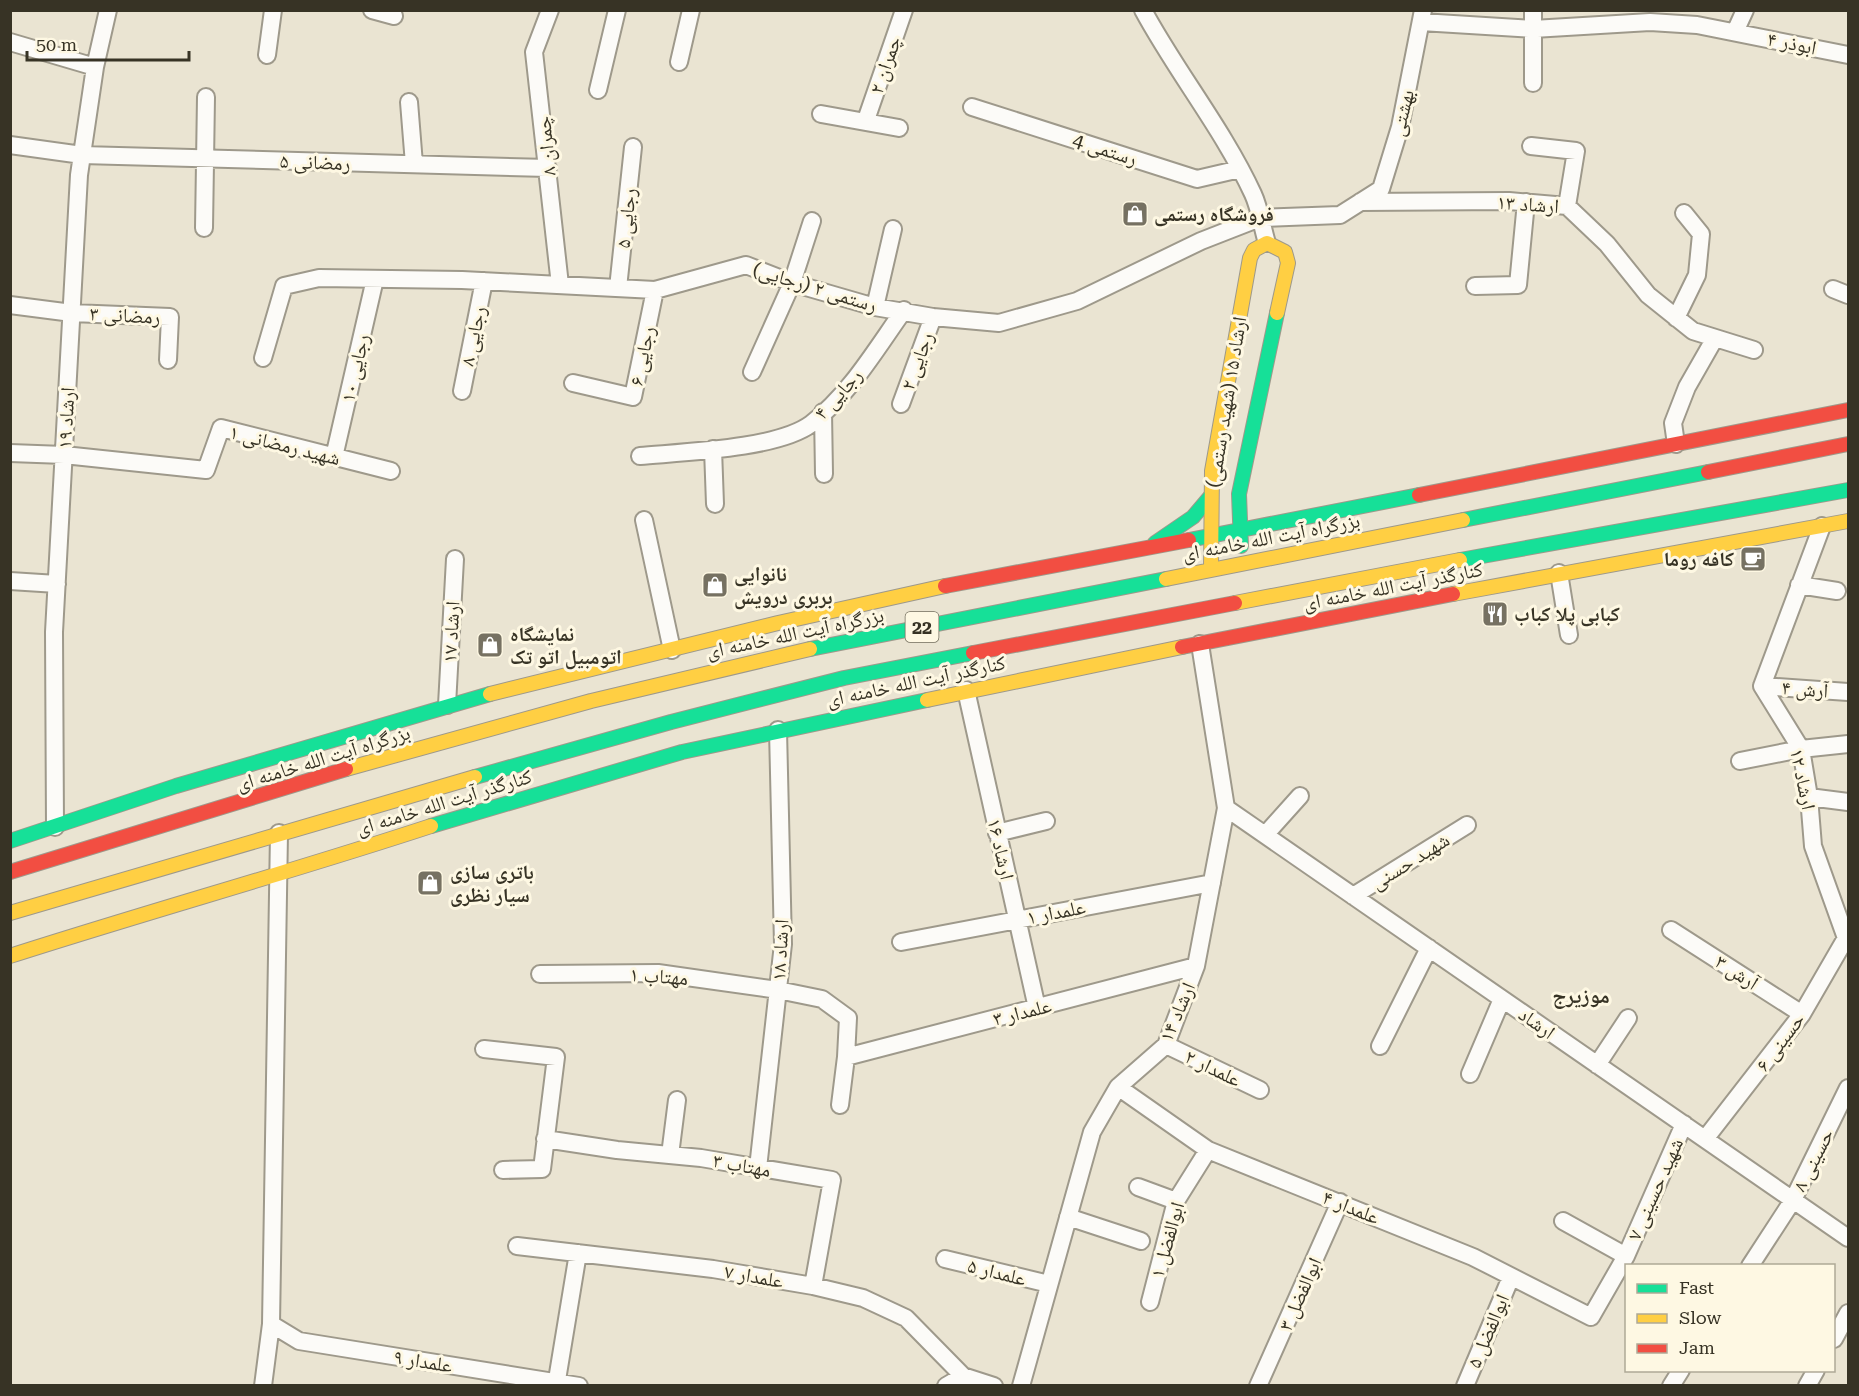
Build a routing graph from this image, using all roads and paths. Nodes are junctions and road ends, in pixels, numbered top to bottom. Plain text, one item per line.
1 (108, 10) edge
2 (273, 10) edge
3 (372, 10) edge
4 (550, 10) edge
5 (617, 10) edge
6 (691, 10) edge
7 (903, 10) edge
8 (1143, 10) edge
9 (1533, 10) edge
10 (1745, 10) edge
11 (394, 16) dead end
12 (1422, 16) edge
13 (1533, 29) junction
14 (1735, 32) junction
15 (10, 42) edge
16 (267, 55) dead end
17 (1848, 55) edge
18 (680, 62) dead end
19 (95, 67) junction
20 (1533, 82) dead end
21 (598, 90) dead end
22 (206, 97) dead end
23 (409, 102) dead end
24 (972, 107) dead end
25 (821, 114) dead end
26 (866, 120) junction
27 (899, 128) dead end
28 (10, 145) edge
29 (1531, 146) dead end
30 (633, 147) dead end
31 (82, 155) junction
32 (204, 159) junction
33 (414, 164) junction
34 (548, 168) junction
35 (1240, 169) junction
36 (1359, 202) junction
37 (1526, 202) junction
38 (1567, 206) junction
39 (1684, 213) dead end
40 (1260, 218) junction
41 (812, 222) dead end
42 (204, 228) dead end
43 (893, 229) dead end
44 (1267, 243) junction
45 (375, 279) junction
46 (484, 281) junction
47 (792, 283) junction
48 (560, 285) junction
49 (1475, 286) dead end
50 (618, 288) junction
51 (655, 290) junction
52 (10, 305) edge
53 (875, 307) junction
54 (904, 310) junction
55 (72, 313) junction
56 (933, 318) junction
57 (1676, 318) junction
58 (1715, 338) junction
59 (1754, 350) dead end
60 (264, 358) dead end
61 (168, 360) dead end
62 (752, 372) dead end
63 (573, 383) dead end
64 (462, 391) dead end
65 (901, 404) dead end
66 (1848, 410) edge
67 (823, 412) junction
68 (1676, 444) junction
69 (1848, 444) edge
70 (713, 449) junction
71 (10, 453) edge
72 (64, 455) junction
73 (640, 456) dead end
74 (334, 457) junction
75 (391, 471) dead end
76 (1212, 471) junction
77 (824, 474) dead end
78 (1242, 476) junction
79 (1543, 486) junction
80 (1848, 490) edge
81 (1239, 494) junction
82 (1210, 497) junction
83 (715, 504) dead end
84 (1302, 516) junction
85 (644, 520) dead end
86 (1848, 521) edge
87 (1822, 526) junction
88 (1240, 529) junction
89 (1210, 536) junction
90 (1147, 548) junction
91 (455, 559) dead end
92 (1241, 563) junction
93 (1211, 569) junction
94 (1487, 571) junction
95 (1559, 573) junction
96 (10, 580) edge
97 (57, 584) junction
98 (1799, 585) junction
99 (1837, 591) dead end
100 (1569, 635) dead end
101 (782, 638) junction
102 (1200, 644) junction
103 (672, 650) junction
104 (844, 678) junction
105 (902, 686) junction
106 (1762, 686) junction
107 (570, 690) junction
108 (966, 690) junction
109 (1848, 692) edge
110 (447, 705) junction
111 (849, 705) junction
112 (778, 730) junction
113 (676, 737) junction
114 (1848, 744) edge
115 (1801, 749) junction
116 (352, 751) junction
117 (1740, 761) dead end
118 (1300, 796) dead end
119 (1809, 797) junction
120 (1848, 802) edge
121 (178, 804) junction
122 (1226, 808) junction
123 (1046, 821) dead end
124 (1467, 825) dead end
125 (55, 827) junction
126 (997, 832) junction
127 (279, 833) junction
128 (1265, 836) junction
129 (10, 841) edge
130 (10, 872) edge
131 (278, 876) junction
132 (1212, 883) junction
133 (1353, 896) junction
134 (1832, 905) junction
135 (10, 913) edge
136 (1848, 914) edge
137 (1017, 920) junction
138 (1671, 930) dead end
139 (1846, 938) joint
140 (901, 942) dead end
141 (1429, 948) junction
142 (10, 956) edge
143 (1197, 966) junction
144 (540, 974) dead end
145 (778, 990) junction
146 (1502, 999) junction
147 (1037, 1008) junction
148 (1802, 1014) junction
149 (1628, 1018) dead end
150 (1167, 1045) junction
151 (1380, 1046) dead end
152 (484, 1049) dead end
153 (846, 1057) junction
154 (1597, 1065) junction
155 (1470, 1074) dead end
156 (1118, 1087) junction
157 (1848, 1088) edge
158 (1260, 1090) dead end
159 (677, 1100) dead end
160 (840, 1105) dead end
161 (1684, 1124) junction
162 (545, 1139) junction
163 (1705, 1139) junction
164 (1208, 1150) junction
165 (670, 1155) junction
166 (758, 1168) junction
167 (503, 1170) dead end
168 (1138, 1187) dead end
169 (1793, 1200) junction
170 (1176, 1201) junction
171 (1340, 1202) junction
172 (1068, 1217) junction
173 (1563, 1221) dead end
174 (1848, 1238) edge
175 (1141, 1241) dead end
176 (517, 1245) dead end
177 (578, 1253) junction
178 (1626, 1256) junction
179 (945, 1259) dead end
180 (1751, 1264) edge
181 (1511, 1276) junction
182 (1049, 1284) junction
183 (813, 1286) junction
184 (1150, 1302) dead end
185 (1848, 1313) edge
186 (1592, 1317) joint
187 (271, 1324) junction
188 (1835, 1336) edge
189 (1680, 1372) edge
190 (1815, 1372) edge
191 (963, 1376) junction
192 (556, 1384) edge
193 (263, 1386) edge
194 (579, 1386) edge
195 (946, 1386) edge
196 (994, 1386) edge
197 (1021, 1386) edge
198 (1258, 1386) edge
199 (1465, 1386) edge
200 (1671, 1386) edge
201 (1807, 1386) edge

1 - 19 street, ارشاد ۱۹
2 - 16 street
3 - 11 street
4 - 34 street, چمران ۸
5 - 21 street
6 - 18 street
7 - 26 street, چمران ۲
8 - 35 street
9 - 13 street
10 - 14 street
12 - 13 street, ابوذر ۴
12 - 36 street, بهشتی
13 - 14 street, ابوذر ۴
13 - 20 street
14 - 17 street, ابوذر ۴
15 - 19 street
19 - 31 street, ارشاد ۱۹
22 - 32 street
23 - 33 street
24 - 35 street, رستمی 4
25 - 26 street
26 - 27 street
28 - 31 street, رمضانی ۵
29 - 38 street
30 - 50 street, رجایی ۵
31 - 32 street, رمضانی ۵
31 - 55 street, ارشاد ۱۹
32 - 33 street, رمضانی ۵
32 - 42 street
33 - 34 street, رمضانی ۵
34 - 48 street, چمران ۸
35 - 40 street
36 - 37 street, ارشاد ۱۳
36 - 40 street, بهشتی
37 - 38 street, ارشاد ۱۳
37 - 49 street
38 - 57 street, ارشاد ۱۳
39 - 57 street
40 - 44 street
40 - 56 street, رستمی ۲ (رجایی)
41 - 47 street
43 - 53 street
44 - 76 main road, ارشاد ۱۵ (شهید رستمی)
44 - 78 main road, ارشاد ۱۵ (شهید رستمی)
45 - 46 street, رستمی ۲ (رجایی)
45 - 60 street, رستمی ۲ (رجایی)
45 - 74 street, رجایی ۱۰
46 - 48 street, رستمی ۲ (رجایی)
46 - 64 street, رجایی ۸
47 - 51 street, رستمی ۲ (رجایی)
47 - 53 street, رستمی ۲ (رجایی)
47 - 62 street
48 - 50 street, رستمی ۲ (رجایی)
50 - 51 street, رستمی ۲ (رجایی)
51 - 63 street, رجایی ۶
52 - 55 street
53 - 54 street, رستمی ۲ (رجایی)
54 - 56 street, رستمی ۲ (رجایی)
54 - 67 street, رجایی ۴
55 - 61 street, رمضانی ۳
55 - 72 street, ارشاد ۱۹
56 - 65 street, رجایی ۲
57 - 58 street, ارشاد ۱۳
58 - 59 street, ارشاد ۱۳
58 - 68 street
66 - 68 main road
67 - 70 street, رجایی ۴
67 - 77 street
68 - 79 main road
69 - 79 main road, بزرگراه آیت الله خامنه ای / 22
70 - 73 street, رجایی ۴
70 - 83 street
71 - 72 street
72 - 74 street, شهید رمضانی ۱
72 - 97 street, ارشاد ۱۹
74 - 75 street, شهید رمضانی ۱
76 - 78 main road
76 - 82 main road, ارشاد ۱۵ (شهید رستمی)
78 - 81 main road, ارشاد ۱۵ (شهید رستمی)
79 - 84 main road
79 - 92 main road, بزرگراه آیت الله خامنه ای / 22
80 - 94 main road, 22
81 - 84 main road
81 - 88 main road, ارشاد ۱۵ (شهید رستمی)
82 - 89 main road, ارشاد ۱۵ (شهید رستمی)
82 - 90 main road
84 - 88 main road
85 - 103 street
86 - 87 main road, کنارگذر آیت الله خامنه ای
87 - 95 main road, کنارگذر آیت الله خامنه ای
87 - 98 street
88 - 89 main road
88 - 92 main road, ارشاد ۱۵ (شهید رستمی)
89 - 90 main road
89 - 93 main road, ارشاد ۱۵ (شهید رستمی)
90 - 101 main road
91 - 110 street, ارشاد ۱۷
92 - 93 main road, بزرگراه آیت الله خامنه ای / 22
93 - 101 main road, بزرگراه آیت الله خامنه ای / 22
94 - 95 main road, کنارگذر آیت الله خامنه ای
94 - 102 main road, کنارگذر آیت الله خامنه ای
94 - 105 main road, 22
95 - 100 street
96 - 97 street
97 - 125 street, ارشاد ۱۹
98 - 99 street
98 - 106 street
101 - 103 main road
101 - 107 main road, بزرگراه آیت الله خامنه ای / 22
102 - 108 main road, کنارگذر آیت الله خامنه ای
102 - 122 street, ارشاد ۱۴
103 - 107 main road
104 - 105 main road, 22
104 - 111 main road
104 - 113 main road, 22
105 - 108 main road, کنارگذر آیت الله خامنه ای
105 - 111 main road, کنارگذر آیت الله خامنه ای
106 - 109 street, آرش ۴
106 - 115 street, ارشاد ۱۲
107 - 110 main road
107 - 116 main road, بزرگراه آیت الله خامنه ای / 22
108 - 126 street, ارشاد ۱۶
110 - 116 main road
111 - 112 main road, کنارگذر آیت الله خامنه ای
112 - 113 main road, کنارگذر آیت الله خامنه ای
112 - 145 street, ارشاد ۱۸
113 - 127 main road, 22
113 - 131 main road, کنارگذر آیت الله خامنه ای
114 - 115 street
115 - 117 street
115 - 119 street, ارشاد ۱۲
116 - 121 main road, بزرگراه آیت الله خامنه ای / 22
116 - 121 main road
118 - 128 street
119 - 120 street
119 - 134 street, ارشاد ۱۲
121 - 125 main road
121 - 130 main road, بزرگراه آیت الله خامنه ای / 22
122 - 128 street, ارشاد
122 - 132 street, ارشاد ۱۴
123 - 126 street
124 - 133 street, شهید حسنی
125 - 129 main road
126 - 137 street, ارشاد ۱۶
127 - 131 street
127 - 135 main road, 22
128 - 133 street, ارشاد
131 - 142 main road, کنارگذر آیت الله خامنه ای
131 - 187 street
132 - 137 street, علمدار ۱
132 - 143 street, ارشاد ۱۴
133 - 141 street, ارشاد
134 - 136 street
134 - 139 street, ارشاد ۱۲
137 - 140 street, علمدار ۱
137 - 147 street, ارشاد ۱۶
138 - 148 street, آرش ۳
139 - 148 street, حسینی ۶
141 - 146 street, ارشاد
141 - 151 street
143 - 147 street, علمدار ۳
143 - 150 street, ارشاد ۱۴
144 - 145 street, مهتاب ۱
145 - 153 street, مهتاب ۱
145 - 166 street, ارشاد ۱۸
146 - 154 street, ارشاد
146 - 155 street
147 - 153 street, علمدار ۳
148 - 163 street, حسینی ۶
149 - 154 street
150 - 156 street, ارشاد ۱۴
150 - 158 street, علمدار ۲
152 - 162 street
153 - 160 street
154 - 161 street, ارشاد
156 - 164 street, علمدار ۴
156 - 172 street, ارشاد ۱۴
157 - 169 street, حسینی ۸
159 - 165 street
161 - 163 street, ارشاد
161 - 178 street, شهید حسینی ۷
162 - 165 street, مهتاب ۳
162 - 167 street
163 - 169 street, ارشاد
164 - 170 street, ابوالفضل ۱
164 - 171 street, علمدار ۴
165 - 166 street, مهتاب ۳
166 - 183 street, مهتاب ۳
168 - 170 street
169 - 174 street, ارشاد
169 - 180 street, حسینی ۸
170 - 184 street, ابوالفضل ۱
171 - 181 street, علمدار ۴
171 - 198 street, ابوالفضل ۳
172 - 175 street
172 - 182 street, ارشاد ۱۴
173 - 178 street
176 - 177 street, علمدار ۷
177 - 183 street, علمدار ۷
177 - 192 street
178 - 186 street, شهید حسینی ۷
179 - 182 street, علمدار ۵
181 - 186 street, علمدار ۴
181 - 199 street, ابوالفضل ۵
182 - 197 street, ارشاد ۱۴
183 - 191 street, علمدار ۷
185 - 188 street
187 - 192 street, علمدار ۹
187 - 193 street
189 - 200 street
190 - 201 street
191 - 195 street
191 - 196 street
192 - 194 street, علمدار ۹

